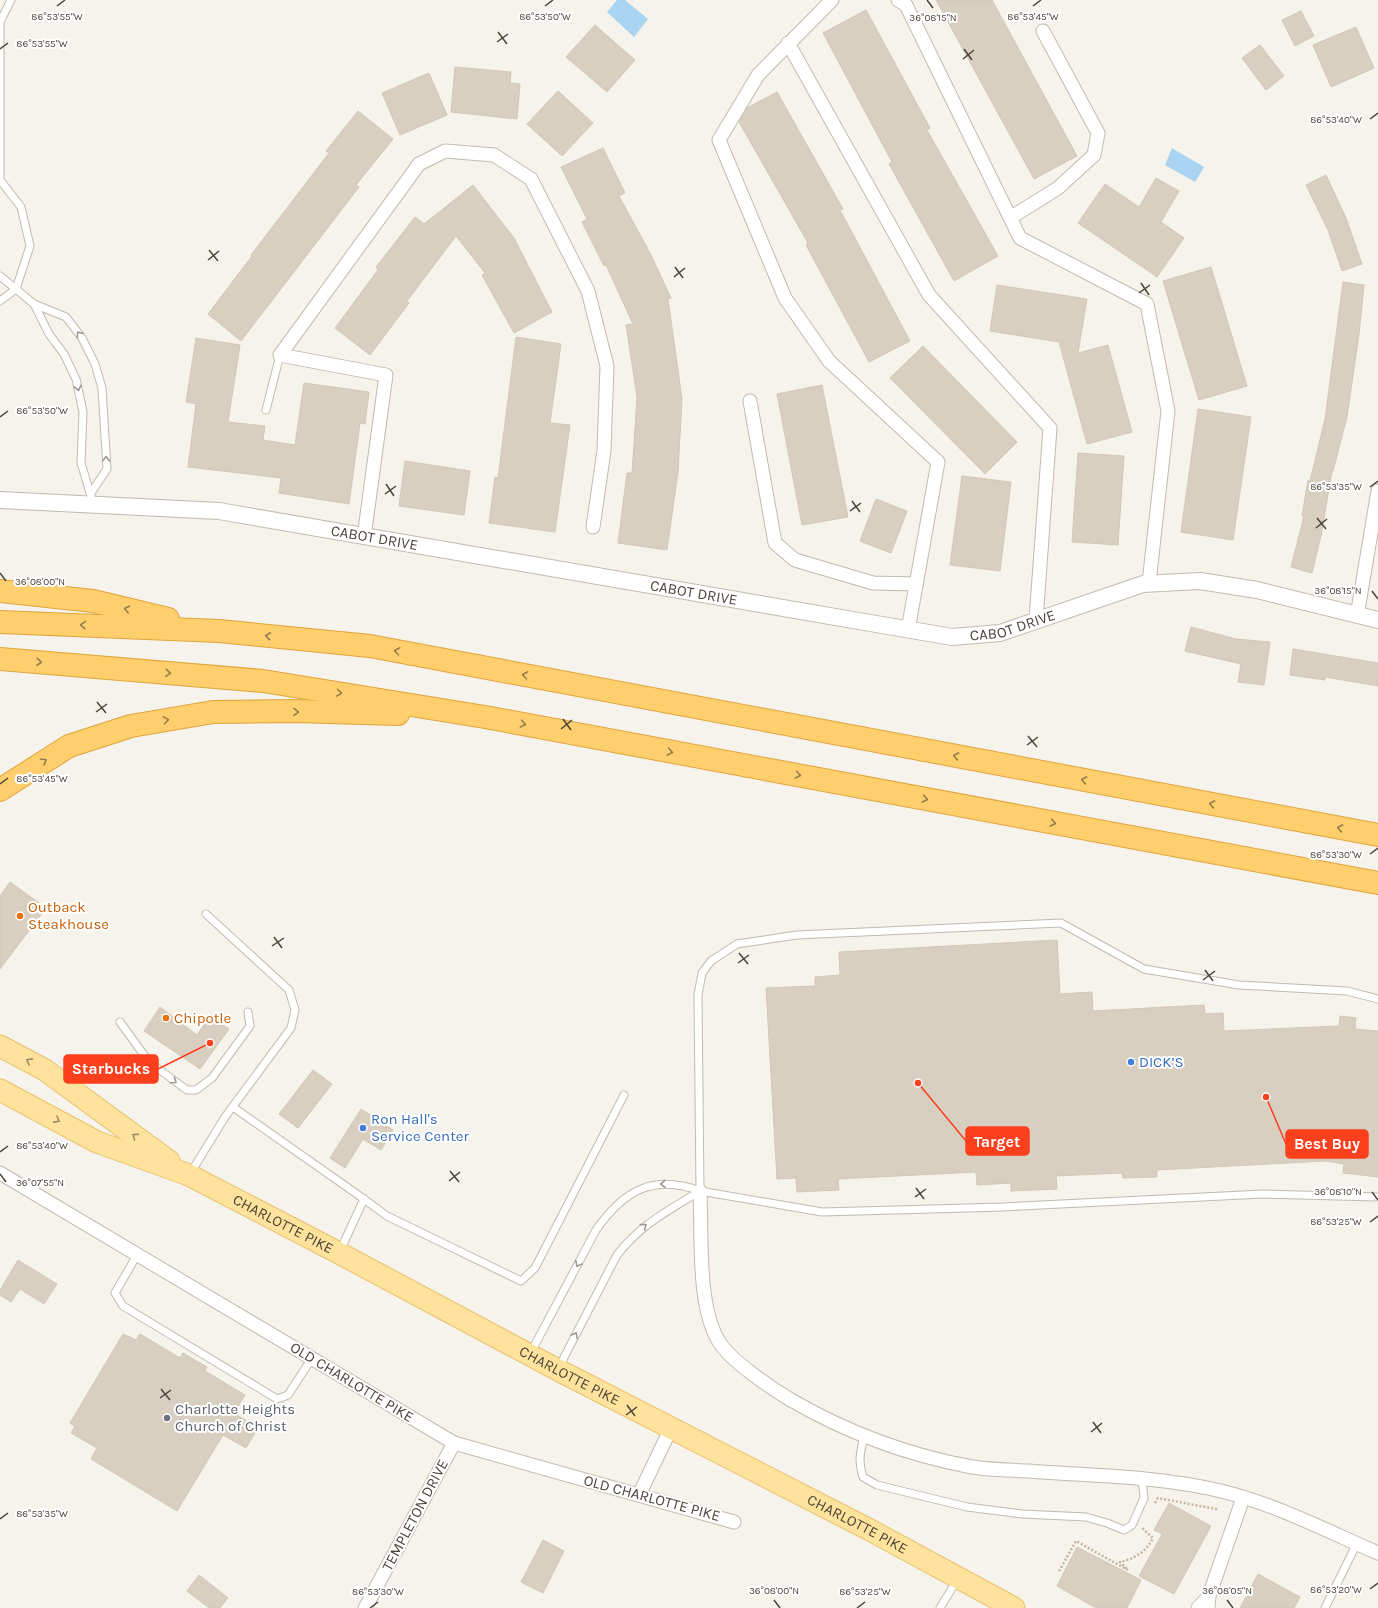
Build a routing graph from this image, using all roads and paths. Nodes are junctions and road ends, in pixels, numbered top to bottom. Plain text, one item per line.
1 (11, 0) edge
2 (832, 0) edge
3 (898, 0) edge
4 (1043, 31) dead end
5 (788, 44) junction
6 (1010, 218) junction
7 (0, 276) edge
8 (16, 289) junction
9 (0, 301) edge
10 (34, 304) junction
11 (280, 355) junction
12 (750, 401) dead end
13 (266, 410) dead end
14 (1378, 491) edge
15 (91, 498) junction
16 (0, 500) edge
17 (593, 527) dead end
18 (364, 537) junction
19 (916, 584) junction
20 (1149, 584) junction
21 (0, 591) edge
22 (1356, 616) junction
23 (1036, 620) junction
24 (1378, 620) edge
25 (0, 622) edge
26 (220, 630) junction
27 (908, 630) junction
28 (0, 659) edge
29 (485, 717) junction
30 (0, 790) edge
31 (1378, 835) edge
32 (1378, 883) edge
33 (206, 914) dead end
34 (1378, 1000) edge
35 (248, 1012) dead end
36 (120, 1022) dead end
37 (0, 1046) edge
38 (0, 1090) edge
39 (624, 1095) dead end
40 (233, 1106) junction
41 (0, 1173) edge
42 (189, 1175) junction
43 (700, 1191) junction
44 (1378, 1197) edge
45 (364, 1199) junction
46 (339, 1253) junction
47 (137, 1255) junction
48 (530, 1354) junction
49 (312, 1358) junction
50 (558, 1370) junction
51 (671, 1428) junction
52 (864, 1437) junction
53 (454, 1443) junction
54 (1142, 1478) junction
55 (639, 1495) junction
56 (1243, 1498) junction
57 (734, 1522) dead end
58 (1357, 1543) junction
59 (1378, 1553) edge
60 (958, 1578) junction
61 (1209, 1602) edge
62 (365, 1608) edge
63 (940, 1608) edge
64 (1014, 1608) edge
65 (1198, 1608) edge
66 (1325, 1608) edge

1 - 8 lane
2 - 5 street
3 - 6 street
4 - 6 street
5 - 19 street
5 - 23 street
6 - 20 street
7 - 8 lane
8 - 9 lane
8 - 10 lane
10 -> 15 lane
15 -> 10 lane
11 - 13 lane
11 - 17 street
11 - 18 street
12 - 19 street
14 - 22 street
15 - 16 street, CABOT DRIVE
15 - 18 street, CABOT DRIVE
18 - 27 street, CABOT DRIVE
19 - 27 street
20 - 22 street, CABOT DRIVE
20 - 23 street, CABOT DRIVE
26 -> 21 highway
22 - 24 street, CABOT DRIVE
23 - 27 street, CABOT DRIVE
26 -> 25 highway
31 -> 26 highway
28 -> 29 highway
30 -> 29 highway
29 -> 32 highway
33 - 40 lane
34 - 43 lane
36 -> 35 lane
42 -> 37 main road, CHARLOTTE PIKE
38 -> 42 main road, CHARLOTTE PIKE
39 - 45 lane
40 - 42 lane
40 - 45 lane
41 - 47 street, OLD CHARLOTTE PIKE
42 - 46 main road, CHARLOTTE PIKE
43 - 44 lane
43 -> 48 lane
50 -> 43 lane
43 - 52 street
45 - 46 lane
46 - 48 main road, CHARLOTTE PIKE
47 - 49 street, OLD CHARLOTTE PIKE
47 - 49 lane
48 - 50 main road, CHARLOTTE PIKE
49 - 53 street, OLD CHARLOTTE PIKE
50 - 51 main road, CHARLOTTE PIKE
51 - 55 street
51 - 60 main road, CHARLOTTE PIKE
52 - 54 street
52 - 54 lane
53 - 55 street, OLD CHARLOTTE PIKE
53 - 62 street, TEMPLETON DRIVE
54 - 56 street
55 - 57 street, OLD CHARLOTTE PIKE
56 - 58 street
56 - 61 street
58 - 59 street
58 - 66 lane
60 - 63 lane
60 - 64 main road, CHARLOTTE PIKE
61 - 65 street

